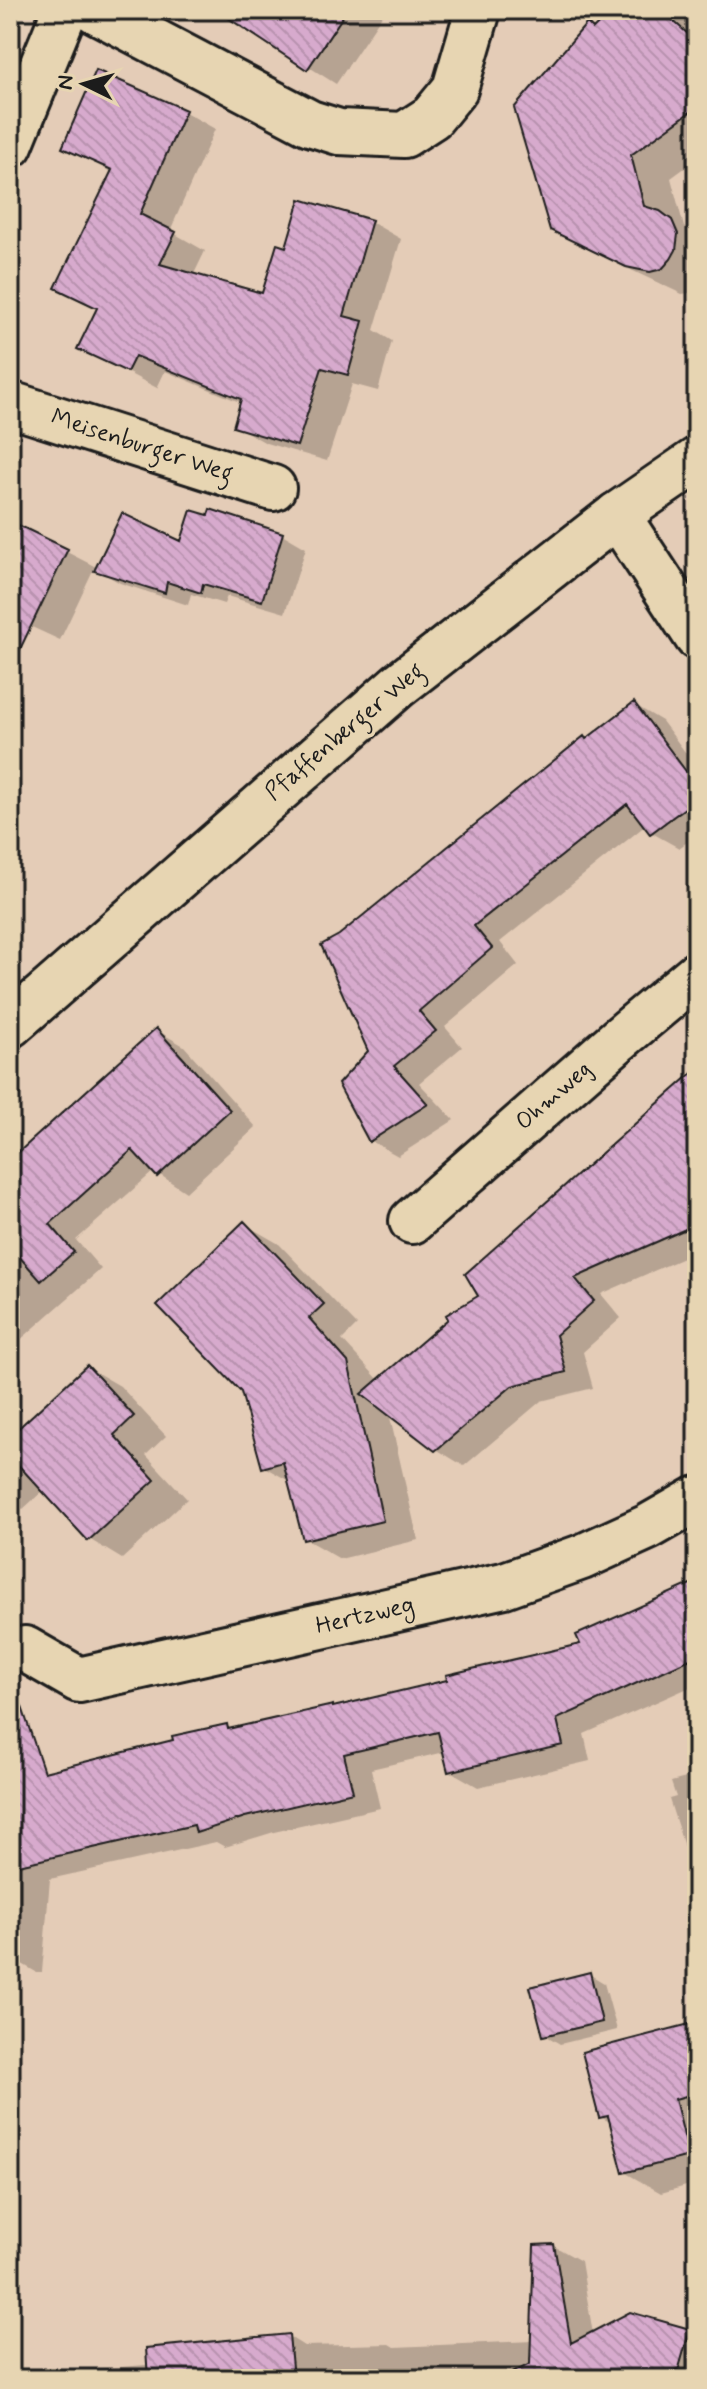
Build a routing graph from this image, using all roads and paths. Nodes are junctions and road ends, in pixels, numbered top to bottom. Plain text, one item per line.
1 (65, 10) edge
2 (95, 10) edge
3 (478, 10) edge
4 (10, 145) edge
5 (10, 404) edge
6 (697, 460) edge
7 (273, 488) dead end
8 (617, 515) junction
9 (697, 637) edge
10 (697, 974) edge
11 (10, 1025) edge
12 (412, 1221) dead end
13 (697, 1499) edge
14 (25, 1649) dead end

1 - 4 street
2 - 3 street
5 - 7 street, Meisenburger Weg
6 - 8 street, Pfaffenberger Weg
8 - 9 street
8 - 11 street, Pfaffenberger Weg
10 - 12 street, Ohmweg
13 - 14 street, Hertzweg

